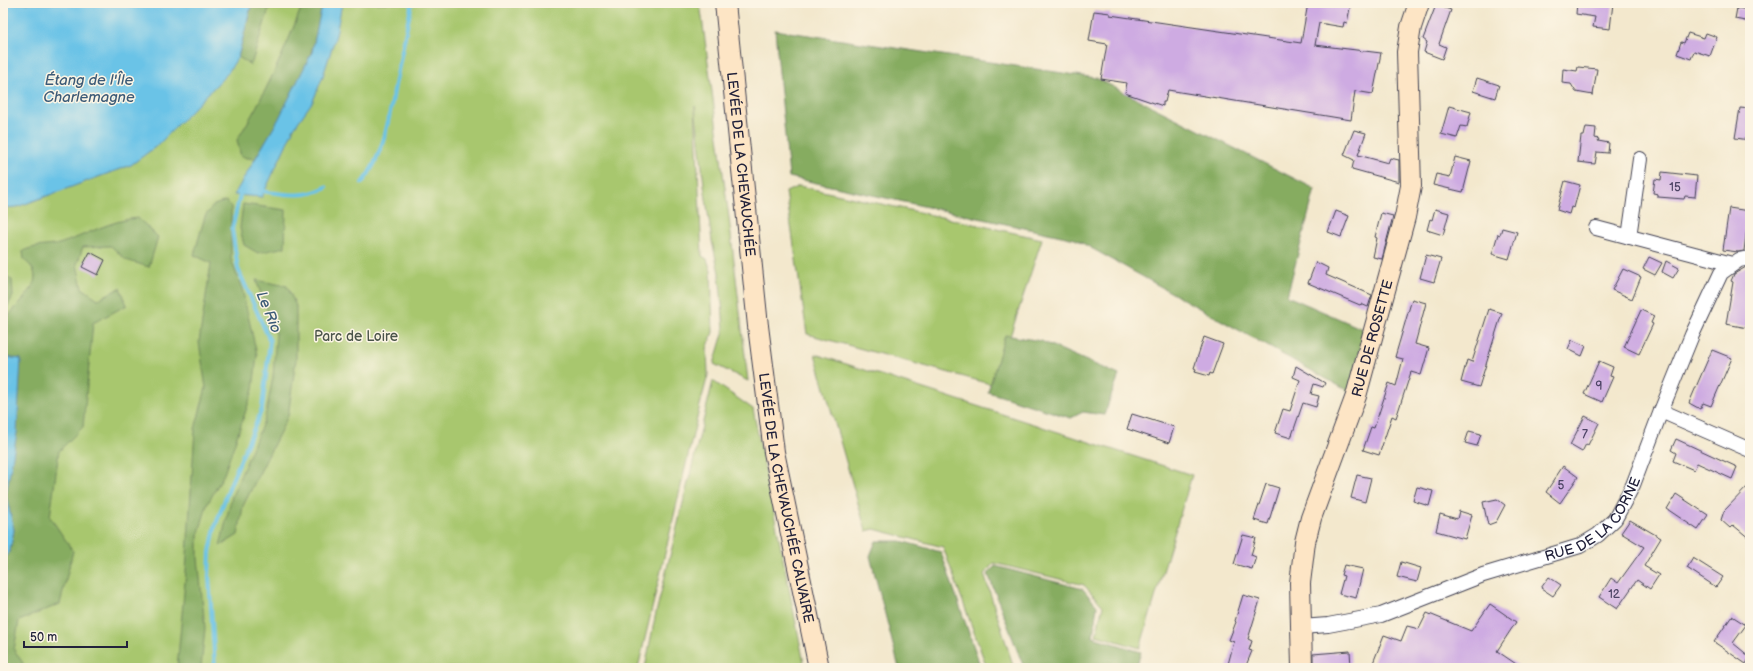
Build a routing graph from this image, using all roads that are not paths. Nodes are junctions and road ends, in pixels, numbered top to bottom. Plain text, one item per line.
1 (725, 3) edge
2 (1419, 3) edge
3 (1640, 159) dead end
4 (1596, 228) dead end
5 (1629, 237) junction
6 (1750, 258) edge
7 (1732, 264) junction
8 (758, 326) joint
9 (1661, 411) junction
10 (1750, 450) edge
11 (1301, 627) junction
12 (819, 668) edge
13 (1302, 668) edge

1 - 8 street, LEVÉE DE LA CHEVAUCHÉE
2 - 11 street, RUE DE ROSETTE
3 - 5 street
4 - 5 street
5 - 7 street
6 - 7 street, RUE DE LA CORNE
7 - 9 street, RUE DE LA CORNE
8 - 12 street, LEVÉE DE LA CHEVAUCHÉE CALVAIRE
9 - 10 street
9 - 11 street, RUE DE LA CORNE
11 - 13 street, RUE DE ROSETTE

